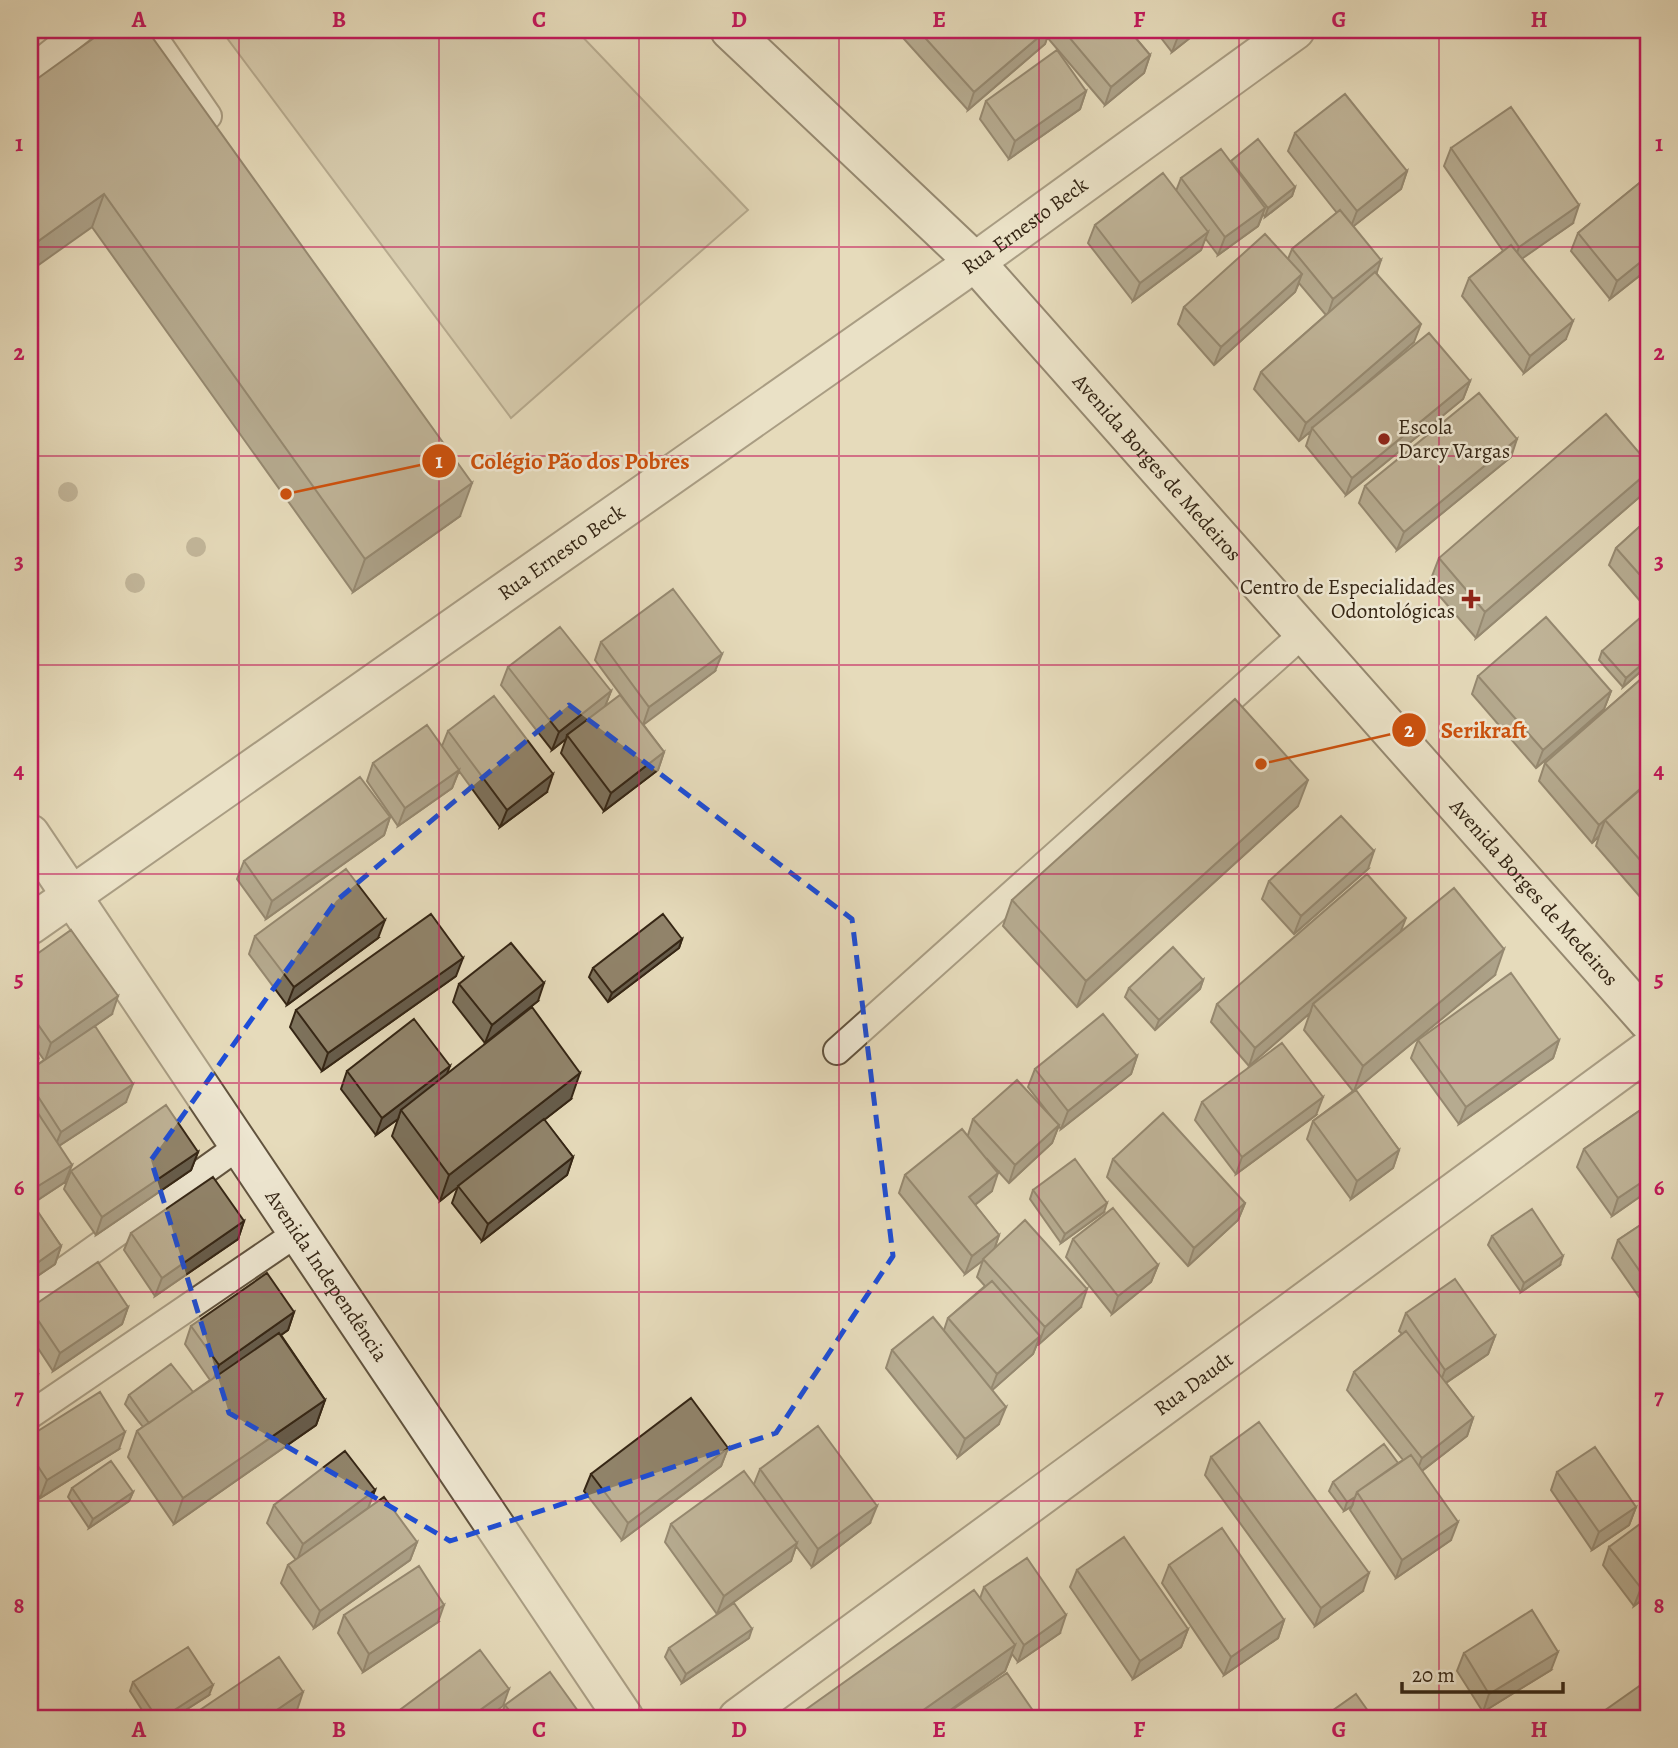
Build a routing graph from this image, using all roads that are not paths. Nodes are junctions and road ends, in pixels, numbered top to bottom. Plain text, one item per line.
1 (80, 30) edge
2 (149, 30) edge
3 (730, 30) edge
4 (1295, 30) edge
5 (30, 70) edge
6 (219, 133) edge
7 (975, 262) junction
8 (1304, 633) junction
9 (30, 834) edge
10 (72, 896) junction
11 (30, 925) edge
12 (1648, 1021) edge
13 (1648, 1050) edge
14 (837, 1051) dead end
15 (239, 1146) junction
16 (298, 1233) junction
17 (30, 1295) edge
18 (30, 1415) edge
19 (624, 1718) edge
20 (738, 1718) edge

1 - 5 lane
2 - 6 lane
3 - 7 street, Avenida Borges de Medeiros
4 - 7 street, Rua Ernesto Beck
7 - 8 street, Avenida Borges de Medeiros
7 - 10 street, Rua Ernesto Beck
8 - 12 street, Avenida Borges de Medeiros
8 - 14 lane
9 - 10 street, Avenida Independência
10 - 11 street, Rua Ernesto Beck
10 - 15 street, Avenida Independência
13 - 20 street, Rua Daudt
15 - 16 street, Avenida Independência
15 - 17 lane
16 - 18 lane
16 - 19 street, Avenida Independência

